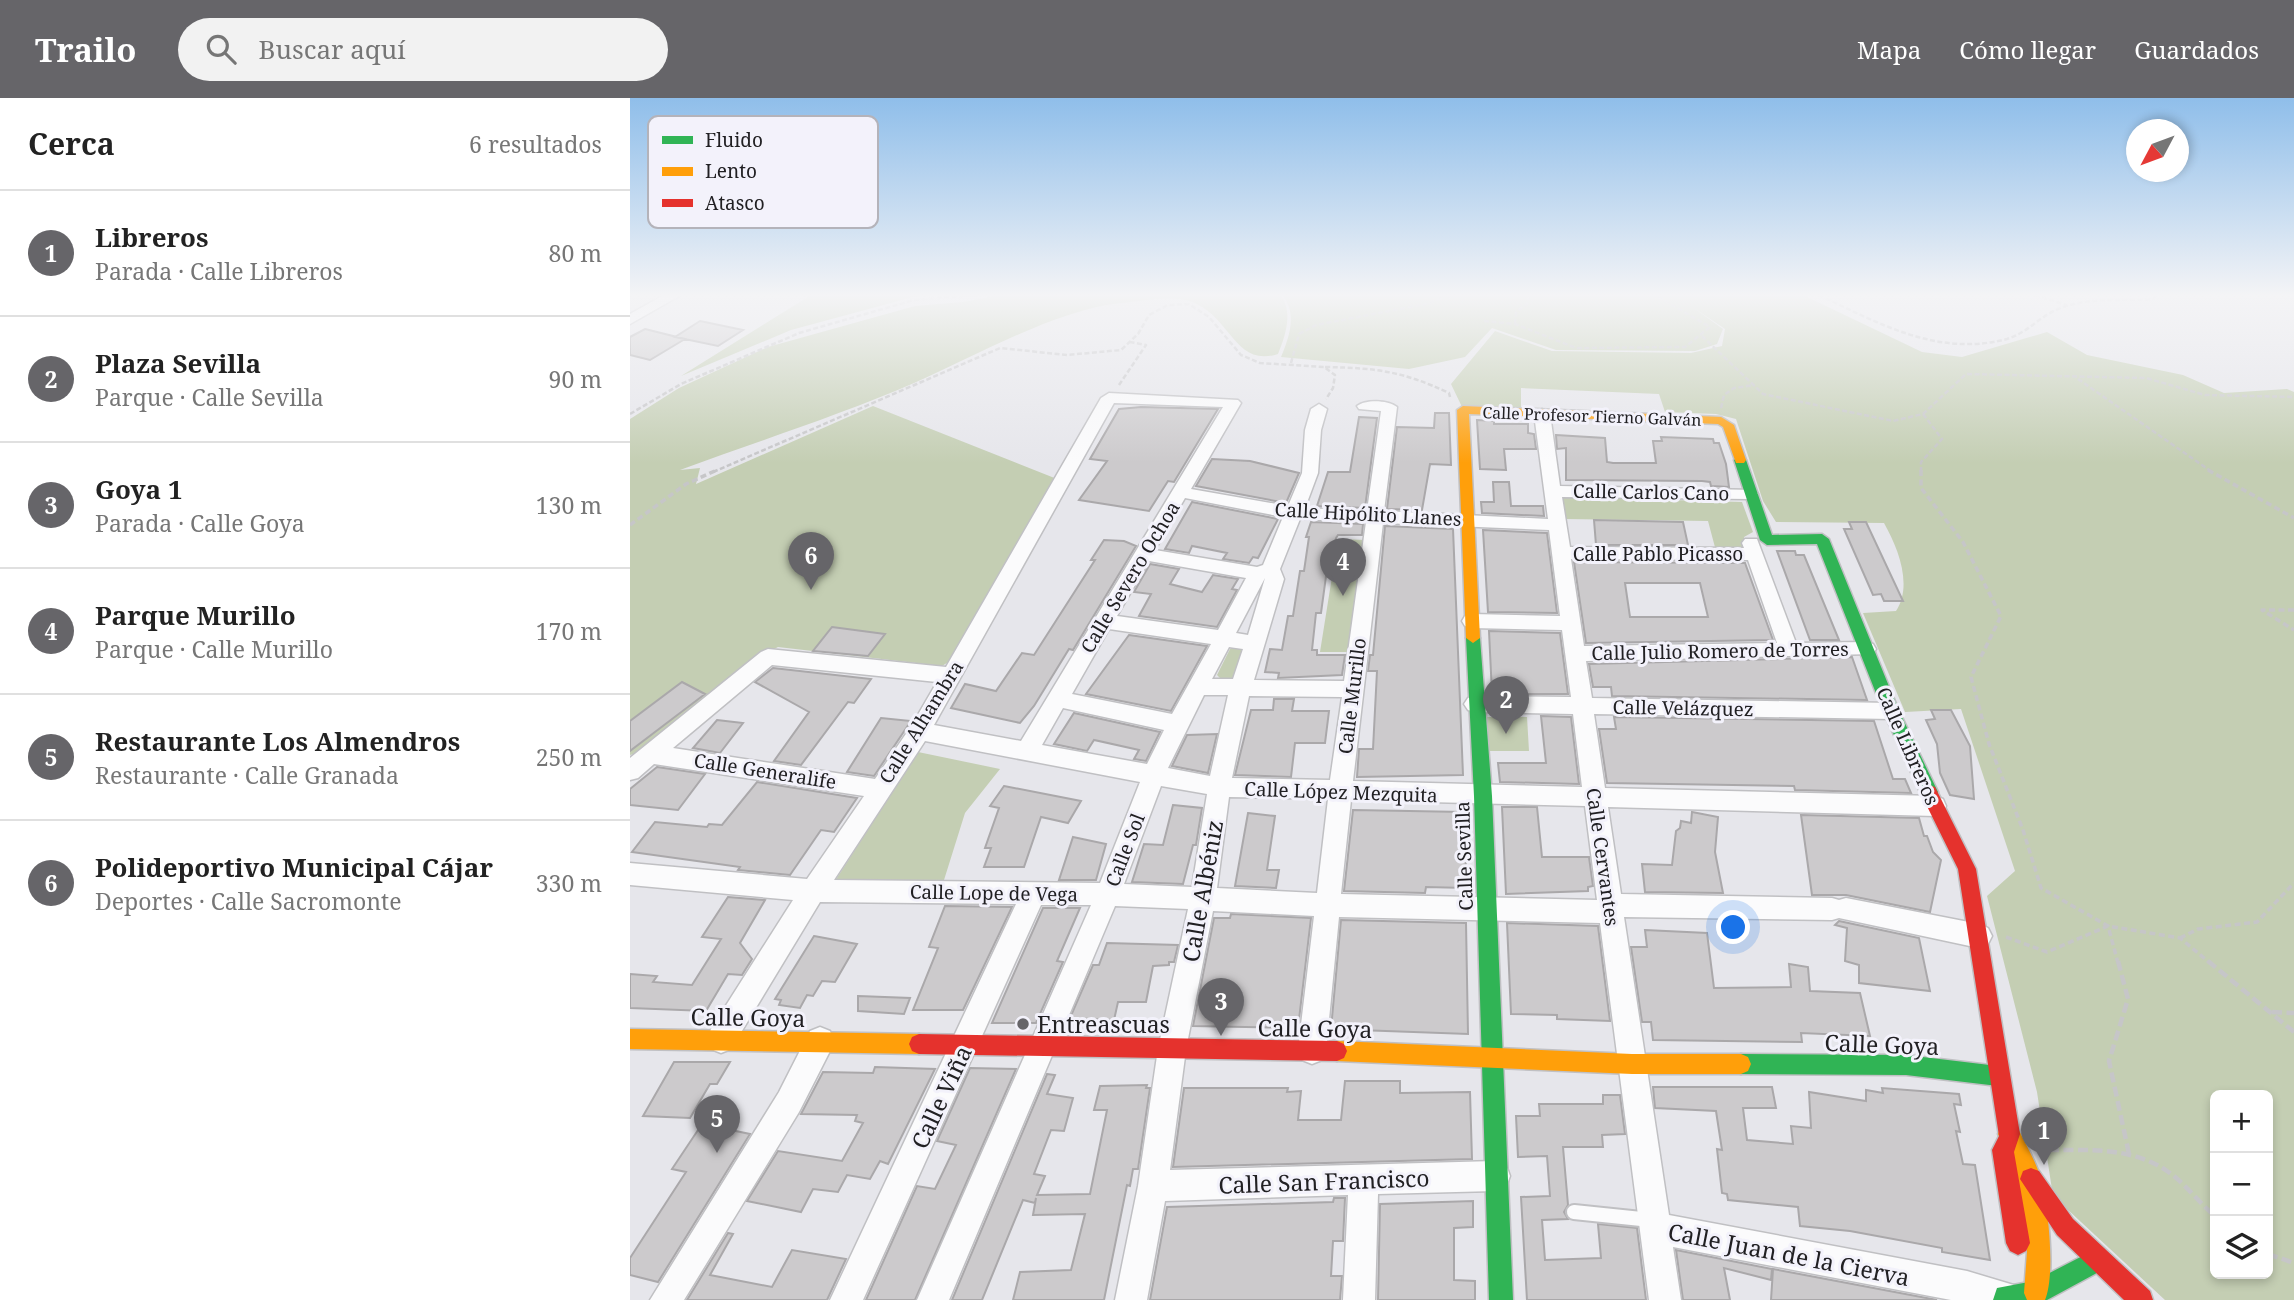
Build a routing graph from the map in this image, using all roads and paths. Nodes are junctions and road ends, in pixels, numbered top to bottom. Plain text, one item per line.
1 (757, 351) edge
2 (993, 351) edge
3 (1030, 351) edge
4 (1109, 351) edge
5 (1142, 351) edge
6 (1238, 351) edge
7 (1294, 351) edge
8 (1718, 351) edge
9 (1291, 363) junction
10 (1324, 367) junction
11 (2077, 378) junction
12 (1755, 385) junction
13 (2294, 397) edge
14 (1110, 398) junction
15 (1365, 406) dead end
16 (1319, 409) joint
17 (1463, 411) junction
18 (630, 414) edge
19 (1542, 414) junction
20 (1923, 414) junction
21 (1721, 421) junction
22 (1552, 491) junction
23 (1180, 492) junction
24 (1749, 494) junction
25 (1294, 513) junction
26 (1375, 515) junction
27 (2294, 519) edge
28 (1468, 520) junction
29 (630, 525) edge
30 (1557, 525) junction
31 (1761, 547) junction
32 (1561, 553) junction
33 (1143, 554) junction
34 (1265, 572) junction
35 (2294, 610) edge
36 (1104, 621) junction
37 (1472, 621) junction
38 (1571, 623) junction
39 (2294, 630) edge
40 (1222, 639) junction
41 (1255, 643) junction
42 (1866, 649) junction
43 (1789, 650) junction
44 (1575, 653) junction
45 (949, 676) junction
46 (1241, 686) junction
47 (1197, 687) junction
48 (1353, 689) junction
49 (1057, 699) junction
50 (1475, 704) junction
51 (1582, 706) junction
52 (1891, 711) junction
53 (1178, 724) junction
54 (920, 731) junction
55 (1027, 751) junction
56 (650, 754) junction
57 (630, 771) edge
58 (1154, 776) junction
59 (1219, 787) junction
60 (879, 789) junction
61 (1340, 792) junction
62 (1483, 796) junction
63 (1595, 798) junction
64 (1935, 806) junction
65 (630, 874) edge
66 (2294, 883) edge
67 (813, 891) junction
68 (1034, 893) junction
69 (1108, 894) junction
70 (1203, 897) junction
71 (1327, 905) junction
72 (1487, 909) junction
73 (1610, 909) junction
74 (2108, 926) junction
75 (1978, 932) junction
76 (2180, 938) junction
77 (2270, 1012) junction
78 (2294, 1013) edge
79 (2294, 1032) edge
80 (630, 1038) edge
81 (721, 1039) junction
82 (820, 1041) junction
83 (965, 1046) junction
84 (1042, 1047) junction
85 (1172, 1049) junction
86 (1312, 1050) junction
87 (1490, 1057) junction
88 (1632, 1065) junction
89 (1998, 1076) junction
90 (2010, 1139) junction
91 (2129, 1154) junction
92 (1495, 1176) junction
93 (2029, 1177) junction
94 (1364, 1180) junction
95 (1153, 1186) junction
96 (2210, 1211) edge
97 (1574, 1212) dead end
98 (1654, 1224) junction
99 (2273, 1256) edge
100 (2098, 1260) junction
101 (2294, 1263) edge
102 (2027, 1298) edge
103 (666, 1300) edge
104 (846, 1300) edge
105 (933, 1300) edge
106 (1131, 1300) edge
107 (1359, 1300) edge
108 (1501, 1300) edge
109 (1665, 1300) edge
110 (2141, 1300) edge

1 - 18 path
2 - 29 path
3 - 4 path
5 - 14 path
6 - 9 path
7 - 9 path
8 - 12 path
9 - 10 path
10 - 16 path
10 - 17 path
11 - 13 path
11 - 20 path
11 - 27 path
12 - 20 path
12 - 21 path
14 - 23 street, Calle Severo Ochoa
14 - 45 street, Calle Alhambra
15 - 26 street, Calle Murillo
16 - 25 street, Calle Sol
17 - 19 street, Calle Profesor Tierno Galván
17 - 28 street, Calle Sevilla
19 - 21 street, Calle Profesor Tierno Galván
19 - 22 street, Calle Cervantes
20 - 74 path
21 - 24 street
22 - 24 street, Calle Carlos Cano
22 - 30 street, Calle Cervantes
23 - 25 street, Calle Hipólito Llanes
23 - 33 street, Calle Severo Ochoa
24 - 31 street
25 - 26 street, Calle Hipólito Llanes
25 - 34 street, Calle Sol
26 - 28 street, Calle Hipólito Llanes
26 - 48 street, Calle Murillo
28 - 30 street, Calle Hipólito Llanes
28 - 37 street, Calle Sevilla
30 - 32 street, Calle Cervantes
31 - 32 street, Calle Pablo Picasso
31 - 42 street, Calle Libreros
31 - 43 street
32 - 38 street, Calle Cervantes
33 - 34 street
33 - 36 street, Calle Severo Ochoa
34 - 40 street, Calle Sol
34 - 41 street, Calle Albéniz
35 - 39 path
36 - 40 street
36 - 49 street, Calle Severo Ochoa
37 - 38 street
37 - 50 street, Calle Sevilla
38 - 44 street, Calle Cervantes
40 - 41 street
40 - 47 street, Calle Sol
41 - 46 street, Calle Albéniz
42 - 43 street, Calle Julio Romero de Torres
42 - 52 street, Calle Libreros
43 - 44 street, Calle Julio Romero de Torres
44 - 51 street, Calle Cervantes
45 - 54 street, Calle Alhambra
45 - 56 street
46 - 47 street
46 - 48 street
46 - 59 street, Calle Albéniz
47 - 53 street, Calle Sol
48 - 61 street, Calle Murillo
49 - 53 street
49 - 55 street, Calle Severo Ochoa
50 - 51 street, Calle Velázquez
50 - 62 street, Calle Sevilla
51 - 52 street, Calle Velázquez
51 - 63 street, Calle Cervantes
52 - 64 street, Calle Libreros
53 - 58 street, Calle Sol
54 - 55 street, Calle López Mezquita
54 - 60 street, Calle Alhambra
55 - 58 street, Calle López Mezquita
56 - 57 street
56 - 60 street, Calle Generalife
58 - 59 street, Calle López Mezquita
58 - 69 street, Calle Sol
59 - 61 street, Calle López Mezquita
59 - 70 street, Calle Albéniz
60 - 67 street, Calle Alhambra
61 - 62 street, Calle López Mezquita
61 - 71 street, Calle Murillo
62 - 63 street, Calle López Mezquita
62 - 72 street, Calle Sevilla
63 - 64 street, Calle López Mezquita
63 - 73 street, Calle Cervantes
64 - 75 street, Calle Libreros
65 - 67 street, Calle Lope de Vega
66 - 76 path
67 - 68 street, Calle Lope de Vega
67 - 81 street, Calle Alhambra
68 - 69 street, Calle Lope de Vega
68 - 83 street, Calle Viña
69 - 70 street, Calle Lope de Vega
69 - 84 street, Calle Sol
70 - 71 street, Calle Lope de Vega
70 - 85 street, Calle Albéniz
71 - 72 street, Calle Lope de Vega
71 - 86 street, Calle Murillo
72 - 73 street, Calle Lope de Vega
72 - 87 street, Calle Sevilla
73 - 75 street, Calle Lope de Vega
73 - 88 street, Calle Cervantes
74 - 75 path
74 - 76 path
74 - 91 path
75 - 89 street, Calle Libreros
76 - 77 path
77 - 78 path
77 - 79 path
80 - 81 street, Calle Goya
81 - 82 street, Calle Goya
82 - 83 street, Calle Goya
82 - 103 street
83 - 84 street, Calle Goya
83 - 104 street, Calle Viña
84 - 85 street, Calle Goya
84 - 105 street, Calle Sol
85 - 86 street, Calle Goya
85 - 95 street, Calle Albéniz
86 - 87 street, Calle Goya
87 - 88 street, Calle Goya
87 - 92 street, Calle Sevilla
88 - 89 street, Calle Goya
88 - 98 street, Calle Cervantes
89 - 90 street, Calle Libreros
90 - 91 path
90 - 93 street, Calle Libreros
90 - 102 street, Calle Libreros
91 - 96 path
92 - 94 street, Calle San Francisco
92 - 108 street, Calle Sevilla
93 - 100 street
93 - 102 street, Calle Libreros
94 - 95 street, Calle San Francisco
94 - 107 street
95 - 106 street, Calle Albéniz
97 - 98 lane
98 - 102 street, Calle Juan de la Cierva
98 - 109 street, Calle Cervantes
99 - 101 path
100 - 102 street
100 - 110 street

